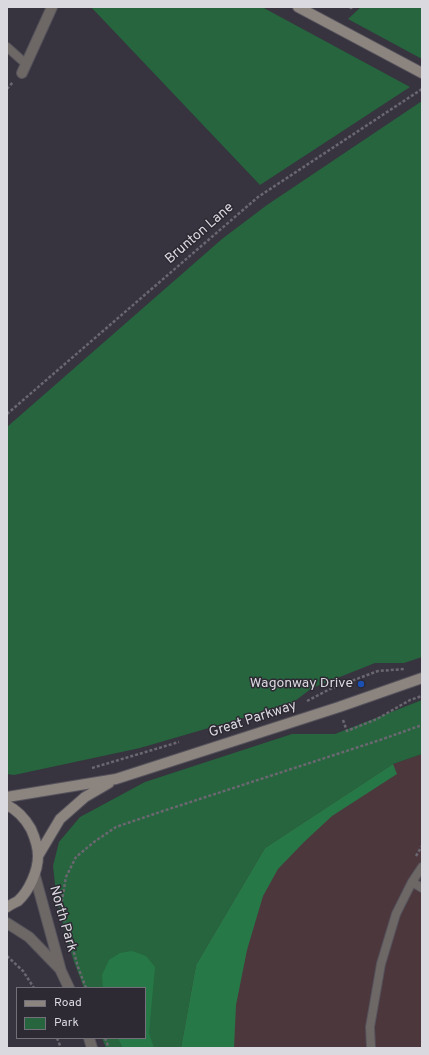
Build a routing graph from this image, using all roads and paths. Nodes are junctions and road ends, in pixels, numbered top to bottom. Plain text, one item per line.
1 (52, 7) edge
2 (298, 7) edge
3 (7, 47) edge
4 (24, 68) joint
5 (422, 73) edge
6 (422, 89) edge
7 (7, 414) edge
8 (408, 668) dead end
9 (422, 678) edge
10 (422, 696) edge
11 (305, 703) dead end
12 (339, 707) junction
13 (422, 725) edge
14 (180, 742) dead end
15 (85, 770) dead end
16 (116, 779) junction
17 (7, 797) edge
18 (7, 805) edge
19 (38, 856) junction
20 (422, 867) edge
21 (35, 876) junction
22 (412, 882) junction
23 (422, 888) edge
24 (7, 907) edge
25 (7, 924) edge
26 (7, 956) edge
27 (61, 971) junction
28 (33, 987) edge
29 (69, 987) edge
30 (86, 987) edge
31 (371, 1048) edge

1 - 4 street
2 - 5 street
3 - 4 lane
6 - 7 path, Brunton Lane
8 - 11 path
9 - 12 street, Great Parkway
10 - 12 path
12 - 16 street, Great Parkway
13 - 30 path
14 - 15 path
16 - 17 street, Great Parkway
16 - 19 street, Great Parkway
18 - 19 street, Great Parkway
19 - 21 street, Great Parkway
20 - 22 lane
21 - 24 street, Great Parkway
21 - 27 street, North Park
22 - 23 lane
22 - 31 lane
25 - 27 street, North Park
26 - 28 path
27 - 29 street, North Park

